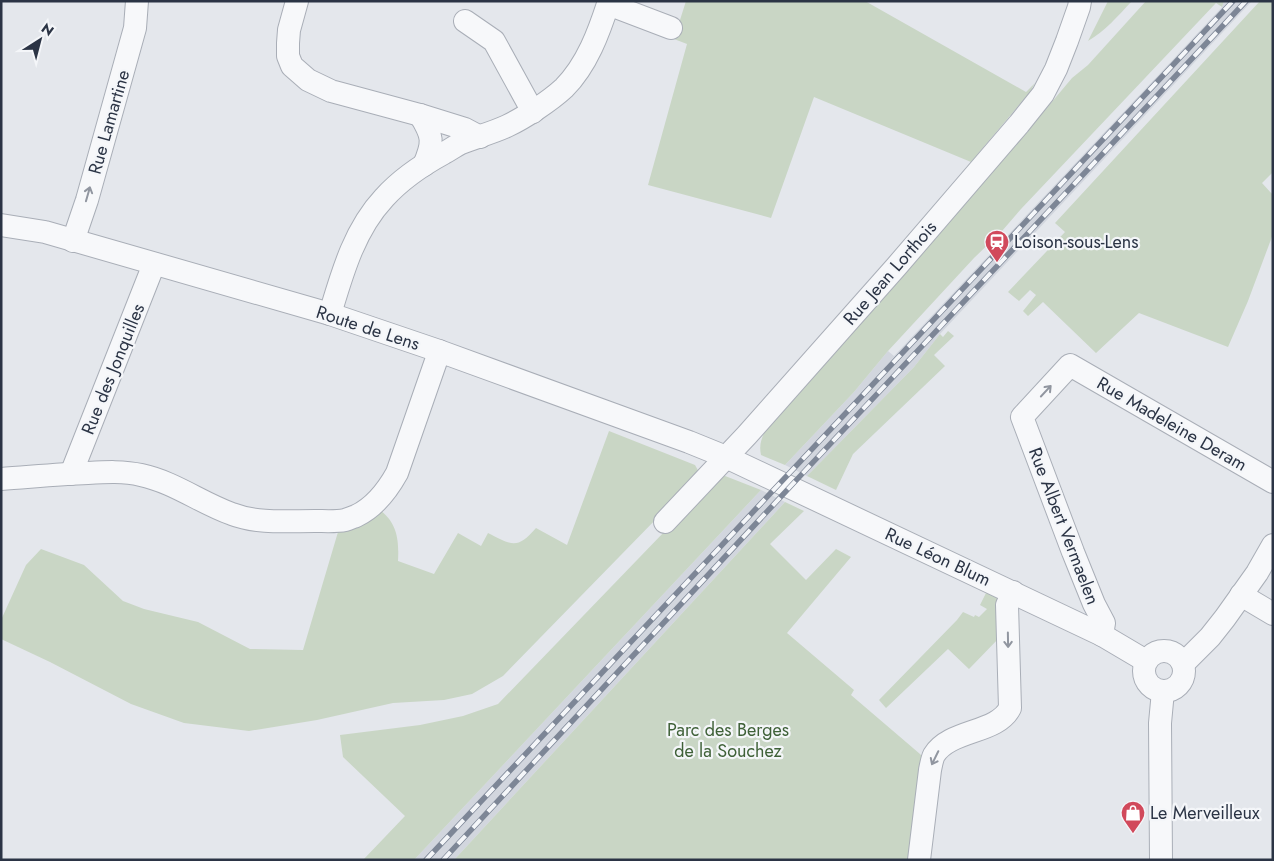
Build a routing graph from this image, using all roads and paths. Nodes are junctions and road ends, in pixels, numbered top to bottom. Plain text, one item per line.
1 (137, 1) edge
2 (297, 1) edge
3 (1080, 1) edge
4 (608, 2) edge
5 (465, 20) dead end
6 (671, 28) dead end
7 (532, 112) junction
8 (420, 115) junction
9 (480, 137) junction
10 (424, 165) junction
11 (1, 225) edge
12 (73, 241) junction
13 (154, 264) junction
14 (330, 314) junction
15 (439, 351) junction
16 (1070, 365) joint
17 (726, 457) junction
18 (72, 474) junction
19 (1, 479) edge
20 (1273, 482) edge
21 (665, 522) dead end
22 (1273, 545) edge
23 (1013, 592) junction
24 (1241, 595) junction
25 (1273, 614) edge
26 (1102, 635) junction
27 (1146, 661) junction
28 (1182, 664) junction
29 (1163, 691) junction
30 (919, 860) edge
31 (1161, 860) edge

12 -> 1 street, Rue Lamartine
2 - 8 street
3 - 17 street, Rue Jean Lorthois
4 - 6 street
4 - 7 street
5 - 7 street
7 - 9 street
8 - 9 street
8 - 10 street
9 - 10 street
10 - 14 street
11 - 12 street, Route de Lens
12 - 13 street, Route de Lens
13 - 14 street, Route de Lens
13 - 18 street, Rue des Jonquilles
14 - 15 street, Route de Lens
15 - 17 street, Route de Lens
15 - 18 street
16 - 20 street, Rue Madeleine Deram
26 -> 16 street, Rue Albert Vermaelen
17 - 21 street, Rue Jean Lorthois
17 - 23 street, Rue Léon Blum
18 - 19 street
22 - 24 street
23 - 26 street, Rue Léon Blum
23 -> 30 street
24 - 25 street
24 - 28 street
26 - 27 street, Rue Léon Blum
27 - 28 street
27 - 29 street
28 - 29 street
29 - 31 street

